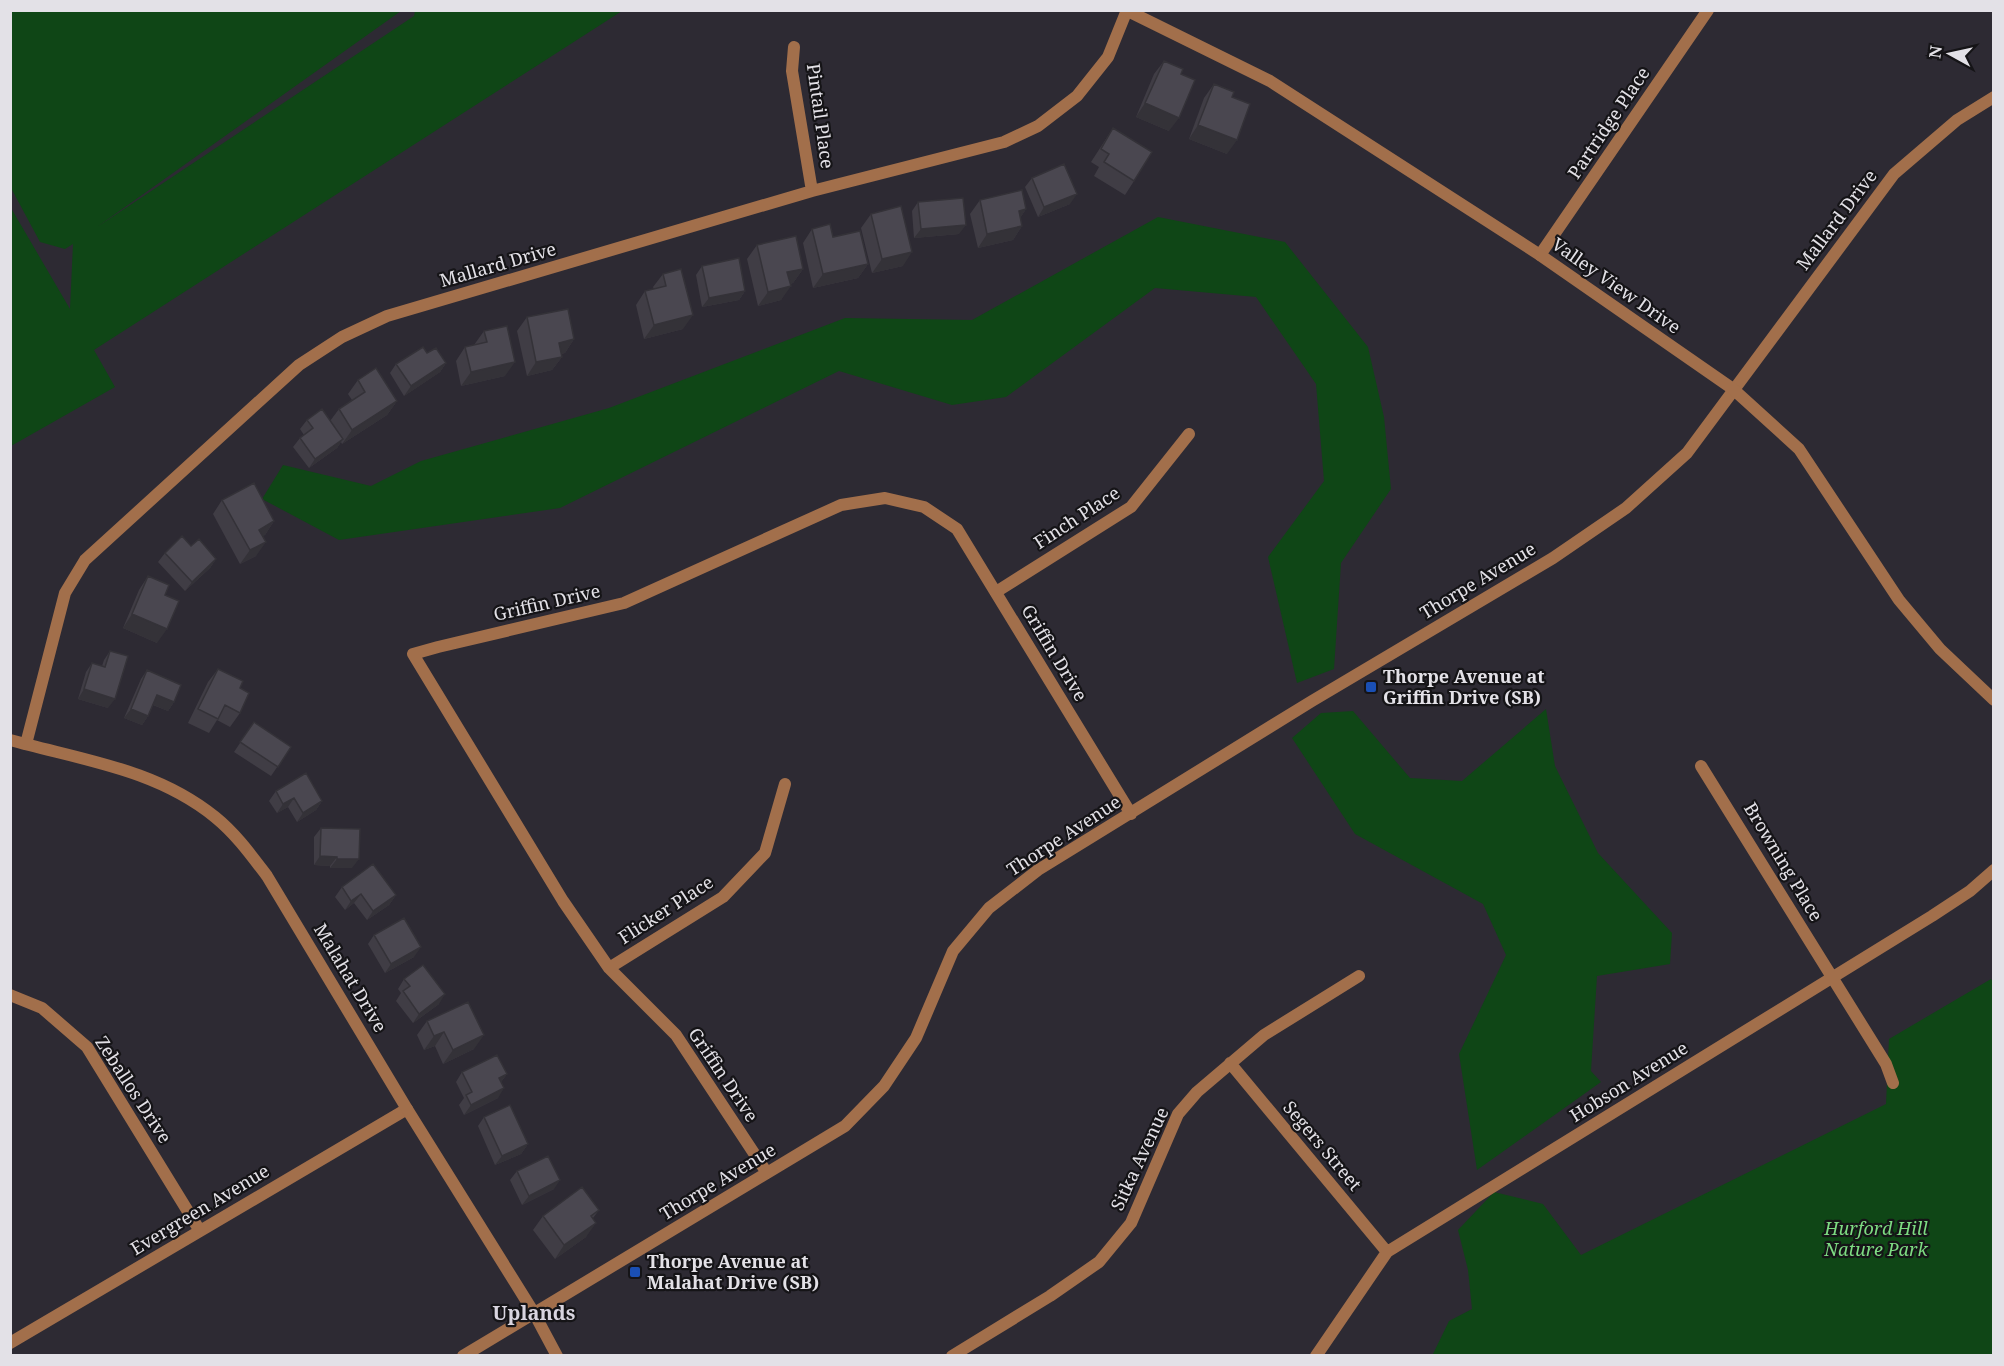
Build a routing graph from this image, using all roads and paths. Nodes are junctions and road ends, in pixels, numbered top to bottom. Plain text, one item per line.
1 (1708, 10) edge
2 (1127, 11) edge
3 (794, 46) dead end
4 (1994, 97) edge
5 (812, 191) junction
6 (1540, 255) junction
7 (1733, 389) junction
8 (1189, 434) dead end
9 (996, 592) junction
10 (1994, 700) edge
11 (10, 740) edge
12 (26, 744) junction
13 (1701, 766) dead end
14 (785, 784) dead end
15 (1131, 814) junction
16 (1994, 870) edge
17 (609, 968) junction
18 (1359, 976) dead end
19 (1833, 978) junction
20 (10, 995) edge
21 (1230, 1063) junction
22 (1893, 1083) dead end
23 (407, 1108) junction
24 (767, 1173) junction
25 (200, 1231) junction
26 (1387, 1252) junction
27 (534, 1313) junction
28 (10, 1343) edge
29 (463, 1356) edge
30 (557, 1356) edge
31 (952, 1356) edge
32 (1316, 1356) edge

1 - 6 street, Partridge Place
2 - 5 street, Mallard Drive
2 - 6 street, Valley View Drive
3 - 5 street, Pintail Place
4 - 7 street, Mallard Drive
5 - 12 street, Mallard Drive
6 - 7 street, Valley View Drive
7 - 10 street, Valley View Drive
7 - 15 street, Thorpe Avenue
8 - 9 street, Finch Place
9 - 15 street, Griffin Drive
9 - 17 street, Griffin Drive
11 - 12 street, Malahat Drive
12 - 23 street, Malahat Drive
13 - 19 street, Browning Place
14 - 17 street, Flicker Place
15 - 24 street, Thorpe Avenue
16 - 19 street, Hobson Avenue
17 - 24 street, Griffin Drive
18 - 21 street, Sitka Avenue
19 - 22 street, Browning Place
19 - 26 street, Hobson Avenue
20 - 25 street, Zeballos Drive
21 - 26 street, Segers Street
21 - 31 street, Sitka Avenue
23 - 25 street, Evergreen Avenue
23 - 27 street, Malahat Drive
24 - 27 street, Thorpe Avenue
25 - 28 street, Evergreen Avenue
26 - 32 street, Hobson Avenue
27 - 29 street, Thorpe Avenue
27 - 30 street, Malahat Drive

